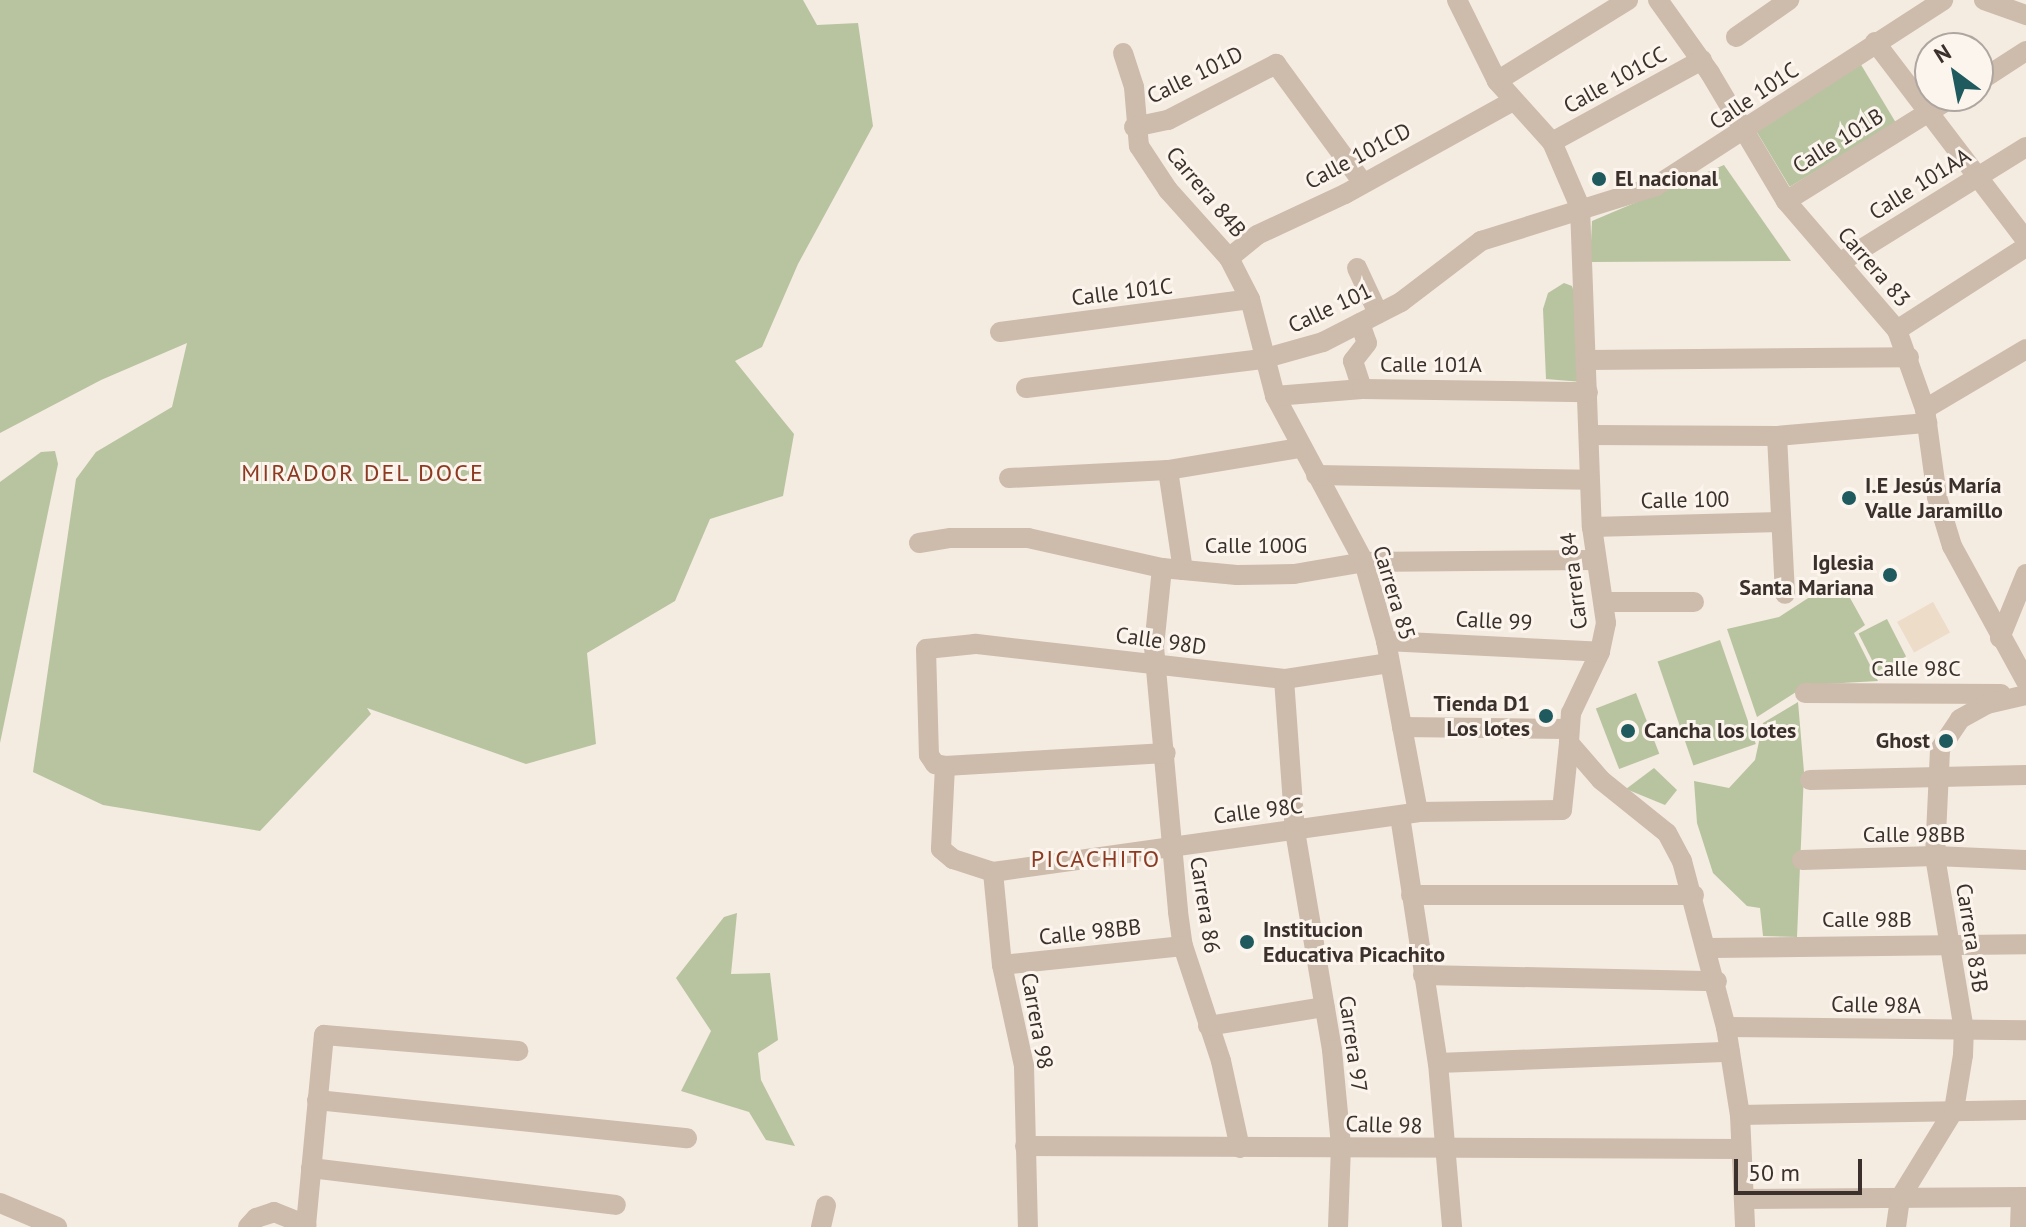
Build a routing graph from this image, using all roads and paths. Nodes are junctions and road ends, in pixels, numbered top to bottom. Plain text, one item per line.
1 (1628, 0) edge
2 (1658, 0) edge
3 (1789, 0) edge
4 (1943, 0) edge
5 (1984, 0) edge
6 (1461, 2) edge
7 (2026, 15) edge
8 (1736, 37) dead end
9 (1875, 42) junction
10 (2026, 51) edge
11 (1123, 53) dead end
12 (1702, 60) junction
13 (1994, 72) edge
14 (1497, 81) junction
15 (1914, 90) edge
16 (1513, 101) junction
17 (1929, 112) edge
18 (1932, 112) edge
19 (1134, 127) junction
20 (1745, 132) junction
21 (1552, 142) junction
22 (2026, 147) edge
23 (1980, 175) junction
24 (1363, 183) junction
25 (1786, 201) junction
26 (1580, 207) junction
27 (2026, 240) edge
28 (2026, 247) edge
29 (1229, 258) junction
30 (1839, 263) junction
31 (1357, 268) dead end
32 (1250, 299) junction
33 (1369, 318) junction
34 (1897, 330) junction
35 (1000, 332) dead end
36 (2026, 349) edge
37 (1909, 357) junction
38 (1262, 359) junction
39 (1588, 360) junction
40 (1026, 388) dead end
41 (1362, 389) junction
42 (1588, 392) junction
43 (1275, 396) junction
44 (1926, 416) junction
45 (1589, 435) junction
46 (1777, 436) junction
47 (1300, 448) junction
48 (1168, 470) junction
49 (1316, 475) junction
50 (1009, 478) dead end
51 (1589, 480) junction
52 (1780, 522) junction
53 (1592, 527) junction
54 (919, 543) dead end
55 (1596, 560) junction
56 (1364, 562) junction
57 (1173, 569) junction
58 (2026, 574) edge
59 (1785, 594) dead end
60 (1606, 602) junction
61 (1694, 602) dead end
62 (2018, 614) edge
63 (2000, 638) junction
64 (1386, 641) junction
65 (1600, 652) junction
66 (1389, 663) junction
67 (1156, 664) junction
68 (1284, 679) junction
69 (2026, 681) edge
70 (1805, 693) dead end
71 (2026, 695) edge
72 (1402, 727) junction
73 (1568, 736) junction
74 (1166, 753) junction
75 (945, 766) junction
76 (2026, 775) edge
77 (1935, 776) junction
78 (1810, 780) dead end
79 (1562, 810) joint
80 (1409, 814) junction
81 (1295, 831) junction
82 (1172, 844) junction
83 (1935, 856) junction
84 (1802, 860) dead end
85 (2026, 860) edge
86 (993, 872) junction
87 (1411, 895) junction
88 (1694, 895) junction
89 (1950, 944) junction
90 (2026, 944) edge
91 (1183, 946) junction
92 (1709, 948) junction
93 (1002, 965) junction
94 (1423, 975) junction
95 (1717, 981) junction
96 (1324, 1007) junction
97 (1208, 1026) junction
98 (1726, 1027) junction
99 (1964, 1030) junction
100 (2026, 1030) edge
101 (518, 1051) dead end
102 (1730, 1052) junction
103 (1438, 1063) junction
104 (317, 1100) junction
105 (1954, 1110) junction
106 (2026, 1110) edge
107 (1740, 1115) junction
108 (687, 1138) dead end
109 (1025, 1146) junction
110 (1341, 1146) junction
111 (1240, 1148) junction
112 (1741, 1149) junction
113 (1447, 1151) junction
114 (311, 1168) junction
115 (2023, 1197) edge
116 (1900, 1198) junction
117 (1745, 1199) junction
118 (0, 1203) edge
119 (616, 1205) dead end
120 (826, 1206) dead end
121 (310, 1226) edge
122 (57, 1227) edge
123 (248, 1227) edge
124 (821, 1227) edge
125 (1028, 1227) edge
126 (1338, 1227) edge
127 (1452, 1227) edge
128 (1745, 1227) edge
129 (1896, 1227) edge
130 (2020, 1227) edge

1 - 14 street
2 - 12 street, Carrera 83
3 - 8 street
4 - 9 street, Calle 101C
5 - 7 street
6 - 14 street, Carrera 84
9 - 15 street
9 - 20 street, Calle 101C
10 - 13 street
11 - 19 street, Carrera 84B
12 - 20 street, Carrera 83
12 - 21 street, Calle 101CC
14 - 16 street, Carrera 84
16 - 21 street, Carrera 84
16 - 24 street, Calle 101CD
17 - 25 street, Calle 101B
18 - 23 street
19 - 24 street, Calle 101D
19 - 29 street, Carrera 84B
20 - 25 street, Carrera 83
20 - 26 street, Calle 101C
21 - 26 street, Carrera 84
22 - 23 street, Calle 101AA
23 - 27 street
23 - 30 street, Calle 101AA
24 - 29 street, Calle 101CD
25 - 30 street, Carrera 83
26 - 33 street, Calle 101
26 - 39 street, Carrera 84
28 - 34 street
29 - 32 street, Carrera 84B
30 - 34 street, Carrera 83
31 - 33 street
32 - 35 street, Calle 101C
32 - 38 street, Carrera 84B
33 - 38 street, Calle 101
33 - 41 street
34 - 37 street, Carrera 83
36 - 44 street
37 - 39 street
37 - 44 street, Carrera 83
38 - 40 street, Calle 101
38 - 43 street, Carrera 85
39 - 42 street, Carrera 84
41 - 42 street, Calle 101A
41 - 43 street, Calle 101A
42 - 45 street, Carrera 84
43 - 47 street, Carrera 85
44 - 46 street
44 - 63 street, Carrera 83
45 - 46 street
45 - 51 street, Carrera 84
46 - 52 street
47 - 48 street
47 - 49 street, Carrera 85
48 - 50 street
48 - 57 street, Carrera 86
49 - 51 street
49 - 56 street, Carrera 85
51 - 53 street, Carrera 84
52 - 53 street, Calle 100
52 - 59 street
53 - 55 street, Carrera 84
54 - 57 street, Calle 100G
55 - 56 street, Calle 100G
55 - 60 street, Carrera 84
56 - 57 street, Calle 100G
56 - 64 street, Carrera 85
57 - 67 street, Carrera 86
58 - 62 street
60 - 61 street
60 - 65 street, Carrera 84
62 - 63 street
63 - 69 street, Carrera 83
64 - 65 street, Calle 99
64 - 66 street, Carrera 85
65 - 73 street, Carrera 84
66 - 68 street, Calle 98D
66 - 72 street, Carrera 85
67 - 68 street, Calle 98D
67 - 74 street, Carrera 86
67 - 75 street, Calle 98D
68 - 81 street, Carrera 97
70 - 71 street, Calle 98C
71 - 77 street, Carrera 83B
72 - 73 street
72 - 80 street, Carrera 85
73 - 79 street, Carrera 84
73 - 88 street
74 - 75 street
74 - 82 street, Carrera 86
75 - 86 street
76 - 77 street
77 - 78 street
77 - 83 street, Carrera 83B
79 - 80 street, Calle 98C
80 - 81 street, Calle 98C
80 - 87 street, Carrera 85
81 - 82 street, Calle 98C
81 - 96 street, Carrera 97
82 - 86 street, Calle 98C
82 - 91 street, Carrera 86
83 - 84 street, Calle 98BB
83 - 85 street, Calle 98BB
83 - 89 street, Carrera 83B
86 - 93 street, Carrera 98
87 - 88 street
87 - 94 street, Carrera 85
88 - 92 street
89 - 90 street, Calle 98B
89 - 92 street, Calle 98B
89 - 99 street, Carrera 83B
91 - 93 street, Calle 98BB
91 - 97 street, Carrera 86
92 - 95 street
93 - 109 street, Carrera 98
94 - 95 street
94 - 103 street, Carrera 85
95 - 98 street
96 - 97 street
96 - 110 street, Carrera 97
97 - 111 street, Carrera 86
98 - 99 street, Calle 98A
98 - 102 street
99 - 100 street, Calle 98A
99 - 105 street, Carrera 83B
101 - 104 street
102 - 103 street
102 - 107 street
103 - 113 street, Carrera 85
104 - 108 street
104 - 114 street
105 - 106 street
105 - 107 street
105 - 116 street, Carrera 83B
107 - 112 street
109 - 111 street, Calle 98
109 - 125 street, Carrera 98
110 - 111 street, Calle 98
110 - 113 street, Calle 98
110 - 126 street, Carrera 97
112 - 113 street, Calle 98
112 - 117 street
113 - 127 street, Carrera 85
114 - 119 street
114 - 121 street
115 - 116 street
115 - 130 street
116 - 117 street
116 - 129 street, Carrera 83B
117 - 128 street
118 - 122 street
120 - 124 street
121 - 123 street

